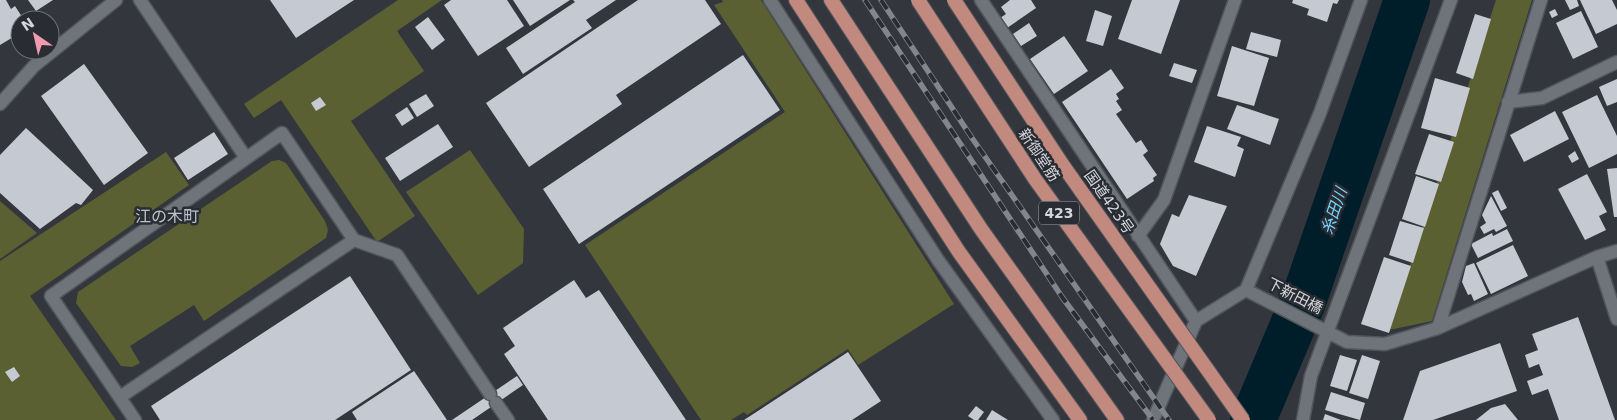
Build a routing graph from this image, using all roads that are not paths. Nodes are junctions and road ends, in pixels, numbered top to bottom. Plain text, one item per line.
1 (116, 0) edge
2 (140, 0) edge
3 (770, 0) edge
4 (796, 0) edge
5 (830, 0) edge
6 (918, 0) edge
7 (954, 0) edge
8 (981, 0) edge
9 (1235, 0) edge
10 (1361, 0) edge
11 (1451, 0) edge
12 (1542, 0) edge
13 (1617, 62) edge
14 (1508, 102) junction
15 (0, 104) edge
16 (246, 158) junction
17 (1138, 236) junction
18 (354, 240) junction
19 (1617, 251) edge
20 (1597, 257) junction
21 (1246, 290) junction
22 (1617, 319) edge
23 (1196, 321) junction
24 (1438, 328) junction
25 (1328, 331) junction
26 (120, 397) junction
27 (135, 420) edge
28 (508, 420) edge
29 (1053, 420) edge
30 (1080, 420) edge
31 (1117, 420) edge
32 (1153, 420) edge
33 (1209, 420) edge
34 (1243, 420) edge
35 (1303, 420) edge

1 - 15 street
2 - 16 street
3 - 29 street
4 - 30 highway
5 - 31 highway
6 - 33 highway, 新御堂筋 / 423, bridge
7 - 34 highway, 国道423号 / 423, bridge
8 - 17 street
9 - 17 street
10 - 21 street
11 - 25 street
12 - 14 street
13 - 14 street
14 - 24 street
16 - 18 street
16 - 26 street
17 - 23 street
18 - 26 street
18 - 28 street
19 - 20 street, 下新田橋
20 - 22 street
20 - 24 street, 下新田橋
21 - 23 street
21 - 25 street, 下新田橋
23 - 32 street
24 - 25 street, 下新田橋
25 - 35 street
26 - 27 street

